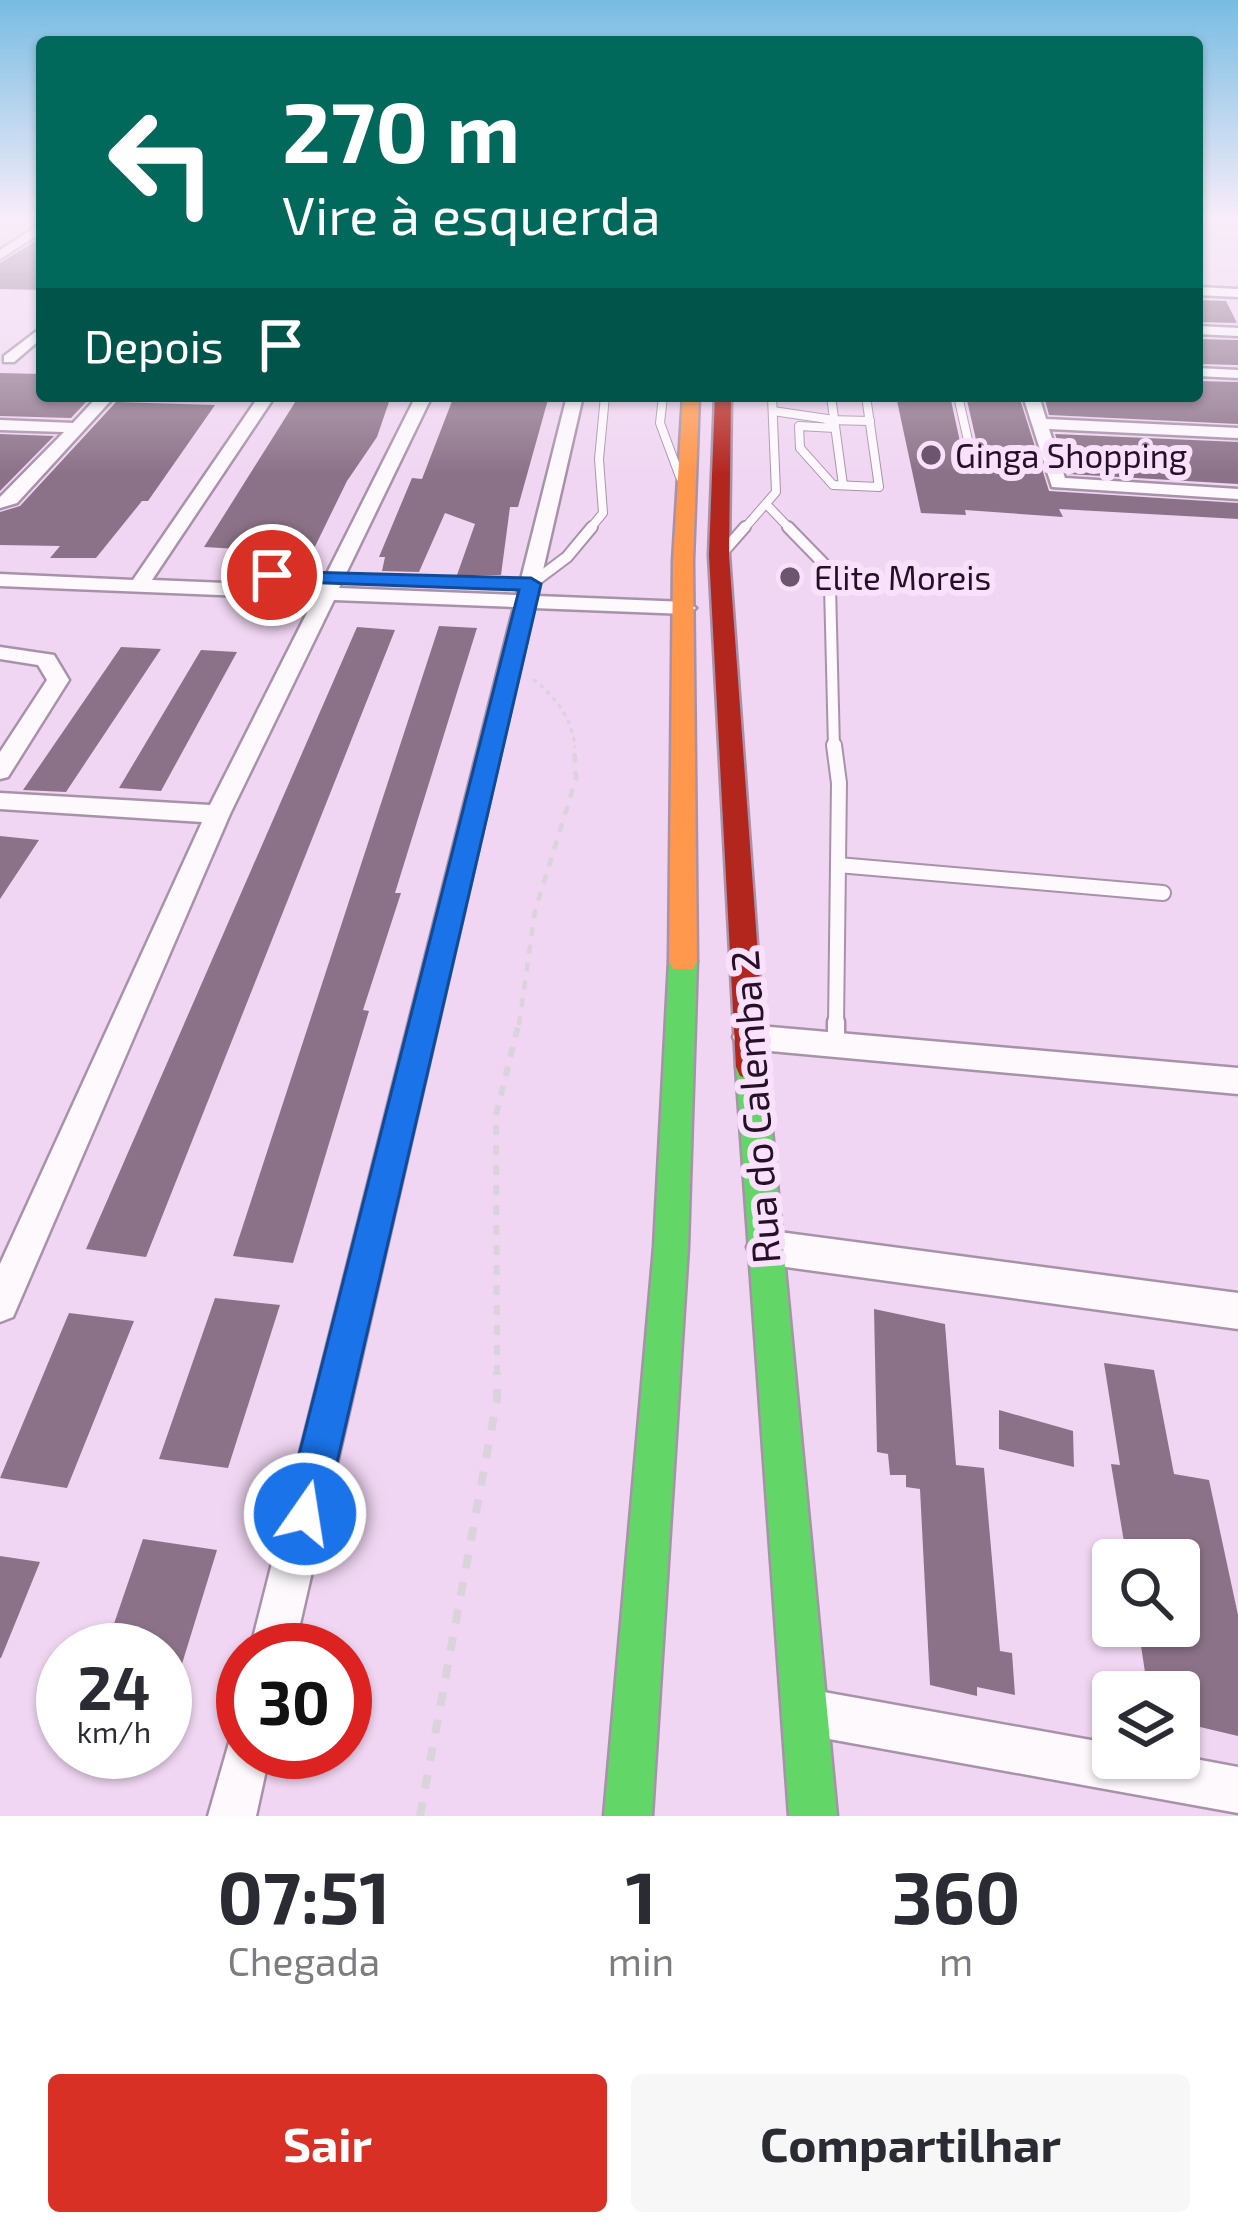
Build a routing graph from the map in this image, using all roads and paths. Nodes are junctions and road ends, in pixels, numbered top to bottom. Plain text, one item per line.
1 (1203, 330) edge
2 (1238, 332) edge
3 (36, 336) edge
4 (5, 359) edge
5 (36, 360) edge
6 (1203, 376) edge
7 (1238, 378) edge
8 (101, 402) edge
9 (263, 402) edge
10 (421, 402) edge
11 (574, 402) edge
12 (604, 402) edge
13 (663, 402) edge
14 (691, 402) edge
15 (723, 402) edge
16 (772, 402) edge
17 (795, 402) edge
18 (831, 402) edge
19 (867, 402) edge
20 (959, 402) edge
21 (1032, 402) edge
22 (773, 417) junction
23 (817, 417) junction
24 (870, 421) junction
25 (835, 424) junction
26 (1039, 424) junction
27 (0, 425) edge
28 (77, 428) junction
29 (1238, 433) edge
30 (972, 458) dead end
31 (843, 485) junction
32 (684, 487) junction
33 (1238, 494) edge
34 (0, 503) edge
35 (769, 507) junction
36 (719, 555) junction
37 (0, 562) edge
38 (144, 577) junction
39 (0, 580) edge
40 (332, 586) junction
41 (528, 593) junction
42 (686, 599) junction
43 (0, 653) edge
44 (510, 674) junction
45 (0, 771) edge
46 (0, 801) edge
47 (218, 814) junction
48 (838, 865) junction
49 (1162, 893) dead end
50 (748, 1037) junction
51 (836, 1045) junction
52 (1238, 1081) edge
53 (764, 1247) junction
54 (0, 1303) edge
55 (1238, 1311) edge
56 (279, 1623) edge
57 (807, 1712) junction
58 (241, 1779) edge
59 (1238, 1790) edge
60 (818, 1815) edge
61 (232, 1816) edge
62 (420, 1816) edge
63 (628, 1816) edge

1 - 2 street
3 - 4 street
4 - 5 street
6 - 7 street
8 - 28 street
9 - 38 street
10 - 40 street
11 - 41 street
12 - 41 lane
13 - 32 lane
14 - 32 main road, Rua do Calemba 2
15 - 36 main road, Rua do Calemba 2
16 - 22 lane
17 - 23 lane
18 - 25 lane
19 - 24 lane
20 - 30 lane
21 - 26 street
22 - 23 lane
22 - 25 lane
22 - 35 lane
23 - 25 lane
24 - 25 lane
24 - 31 lane
25 - 31 lane
25 - 31 lane
26 - 29 street
26 - 33 street
27 - 28 street
28 - 34 street
32 - 42 main road, Rua do Calemba 2
35 - 36 lane
35 - 48 lane
36 - 50 main road, Rua do Calemba 2
37 - 38 street
38 - 39 street
38 - 40 street
40 - 41 street
40 - 47 street
41 - 42 street
41 - 44 street
42 - 63 main road, Rua do Calemba 2
43 - 45 street
44 - 56 street
44 - 62 path
46 - 47 street
47 - 54 street
48 - 49 lane
48 - 51 lane
50 - 51 street
50 - 53 main road, Rua do Calemba 2
51 - 52 street
53 - 55 street
53 - 57 main road, Rua do Calemba 2
57 - 59 street
57 - 60 main road, Rua do Calemba 2
58 - 61 street

